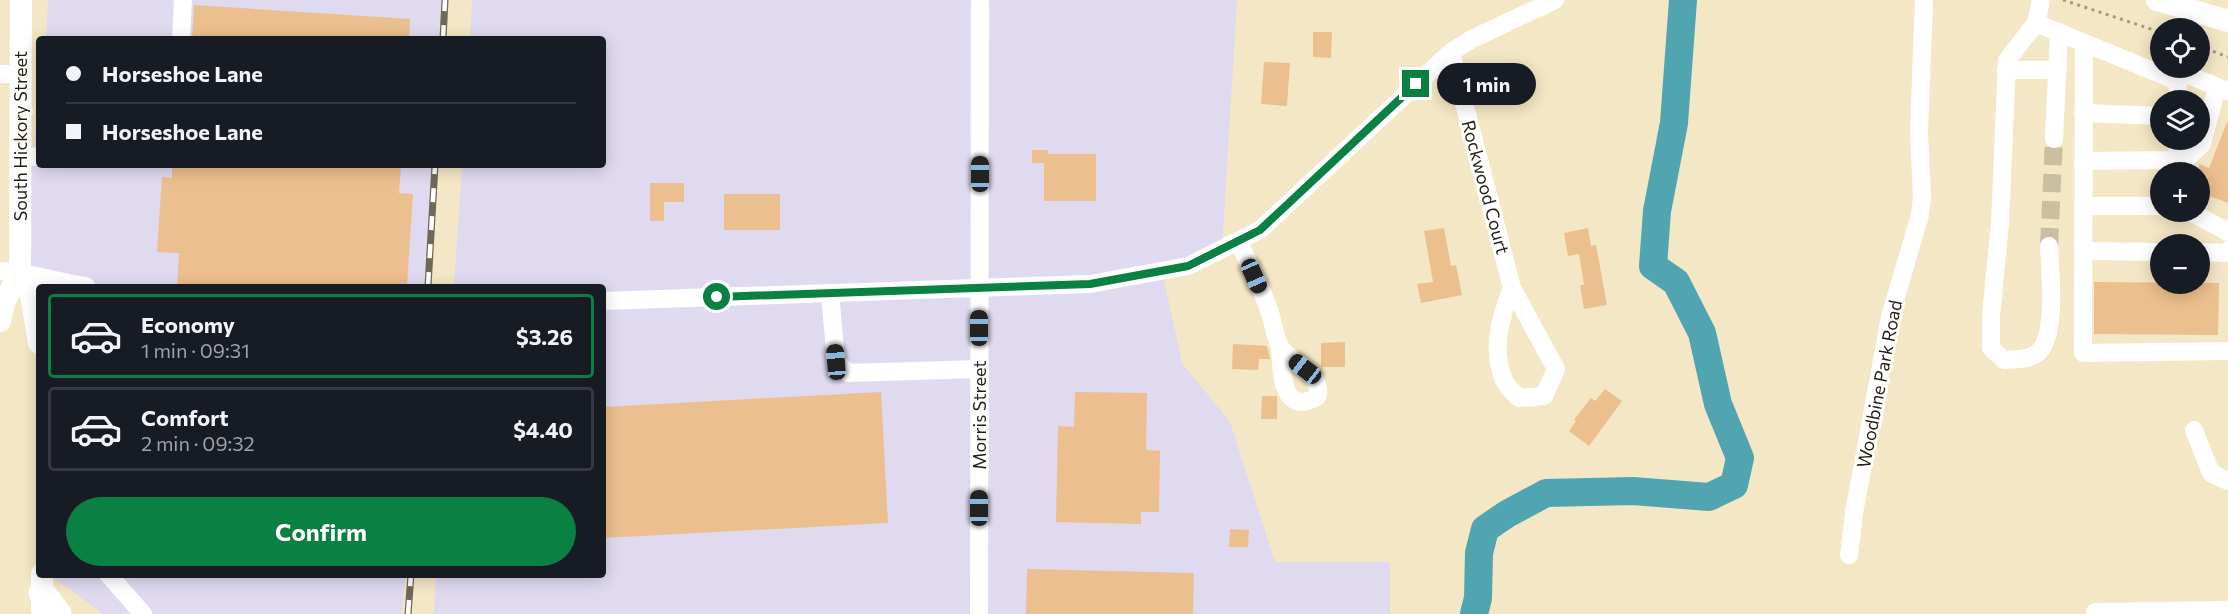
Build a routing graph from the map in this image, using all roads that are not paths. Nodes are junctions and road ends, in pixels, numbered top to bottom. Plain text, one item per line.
1 (21, 0) edge
2 (183, 0) edge
3 (980, 0) edge
4 (1555, 0) edge
5 (1924, 0) edge
6 (2042, 0) edge
7 (2157, 0) edge
8 (2188, 18) edge
9 (2210, 21) edge
10 (2228, 21) edge
11 (2036, 23) junction
12 (2060, 32) junction
13 (181, 36) edge
14 (2084, 43) junction
15 (1450, 52) junction
16 (2150, 64) edge
17 (2006, 70) junction
18 (2058, 70) junction
19 (10, 74) edge
20 (2192, 78) edge
21 (2223, 89) edge
22 (2083, 113) junction
23 (2150, 116) edge
24 (2054, 139) tunnel mouth
25 (30, 157) edge
26 (2083, 161) junction
27 (2183, 162) edge
28 (2150, 165) edge
29 (2083, 206) junction
30 (2150, 206) edge
31 (2210, 222) edge
32 (2228, 232) edge
33 (1238, 241) junction
34 (2049, 246) tunnel mouth
35 (2228, 250) edge
36 (2083, 251) junction
37 (2150, 252) edge
38 (2210, 252) edge
39 (10, 272) edge
40 (74, 284) edge
41 (979, 288) junction
42 (1512, 288) junction
43 (830, 293) junction
44 (606, 301) edge
45 (0, 321) edge
46 (36, 326) edge
47 (1280, 348) dead end
48 (2228, 351) edge
49 (979, 369) junction
50 (2194, 430) dead end
51 (2228, 482) edge
52 (1849, 555) dead end
53 (112, 578) edge
54 (2228, 610) edge
55 (2095, 612) dead end
56 (143, 614) edge
57 (979, 614) edge

1 - 19 main road, South Hickory Street
2 - 13 street
3 - 41 street, Morris Street
4 - 15 street
5 - 52 street, Woodbine Park Road
6 - 11 street
7 - 8 main road
9 - 10 main road
11 - 12 street
11 - 17 street
12 - 14 street
12 - 18 street
14 - 16 street
14 - 22 street
15 - 33 street
15 - 42 street, Rockwood Court
17 - 18 street
17 - 34 street
18 - 24 street
19 - 25 main road, South Hickory Street
20 - 21 street
21 - 27 street
22 - 23 street
22 - 26 street
25 - 39 main road, South Hickory Street
26 - 28 street
26 - 29 street
29 - 30 street
29 - 36 street
31 - 32 street
33 - 41 street
33 - 47 street
35 - 38 street
36 - 37 street
36 - 48 street
39 - 40 street
39 - 45 main road, South Hickory Street
39 - 46 main road, South Hickory Street
41 - 43 street
41 - 49 street, Morris Street
42 - 42 street, Rockwood Court
43 - 44 street
43 - 49 street
49 - 57 street, Morris Street
50 - 51 street
53 - 56 street
54 - 55 street

